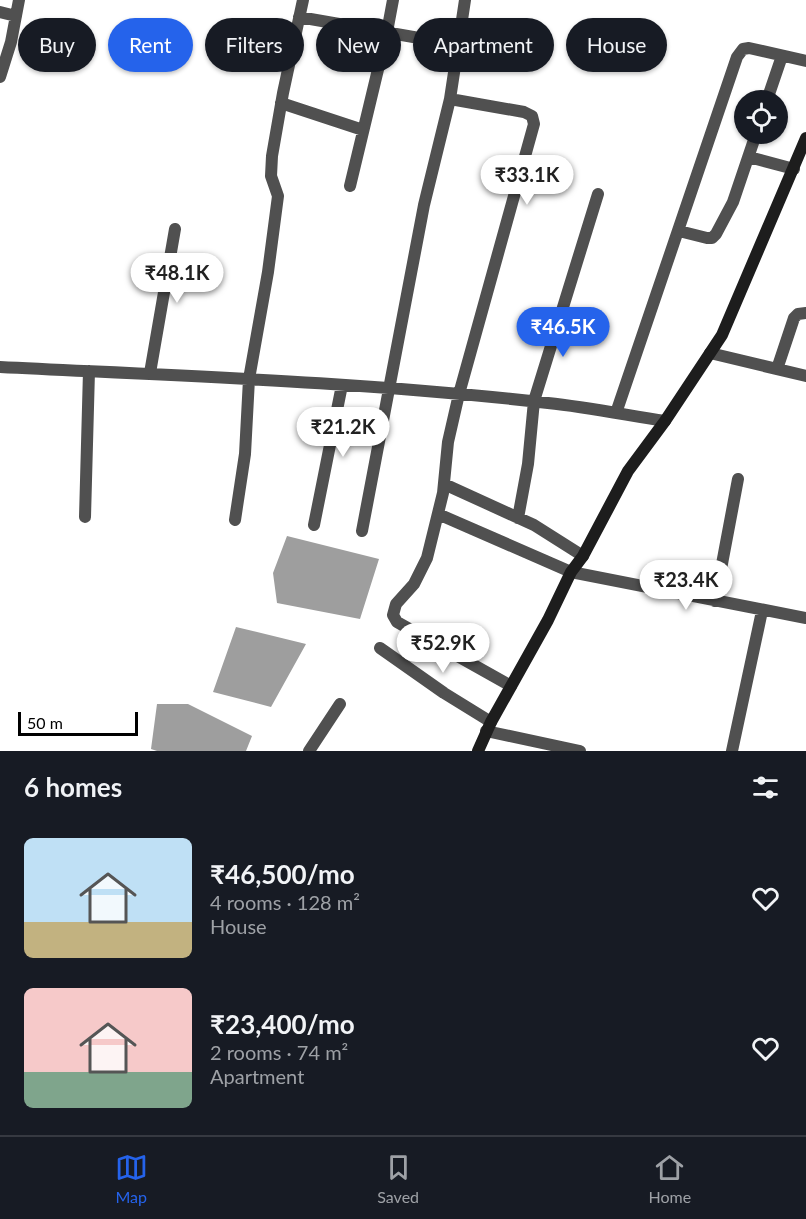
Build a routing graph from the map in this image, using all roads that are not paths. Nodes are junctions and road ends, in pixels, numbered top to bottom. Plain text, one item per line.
1 (19, 0) edge
2 (303, 0) edge
3 (393, 0) edge
4 (465, 0) edge
5 (0, 12) edge
6 (16, 16) junction
7 (299, 17) junction
8 (390, 18) edge
9 (463, 18) edge
10 (316, 20) edge
11 (782, 56) junction
12 (806, 61) edge
13 (377, 72) edge
14 (454, 72) edge
15 (0, 77) edge
16 (770, 90) edge
17 (450, 99) junction
18 (281, 103) junction
19 (363, 130) junction
20 (806, 138) edge
21 (753, 144) edge
22 (749, 157) junction
23 (794, 169) junction
24 (350, 186) dead end
25 (598, 194) dead end
26 (175, 229) dead end
27 (679, 231) junction
28 (806, 313) edge
29 (710, 353) junction
30 (0, 367) edge
31 (777, 369) junction
32 (89, 371) junction
33 (150, 373) junction
34 (806, 376) edge
35 (249, 379) junction
36 (342, 385) junction
37 (389, 389) junction
38 (459, 394) junction
39 (534, 401) junction
40 (616, 413) junction
41 (665, 421) junction
42 (738, 479) dead end
43 (444, 484) junction
44 (438, 514) junction
45 (85, 517) dead end
46 (518, 518) junction
47 (235, 520) dead end
48 (314, 525) dead end
49 (362, 531) dead end
50 (583, 556) junction
51 (571, 572) junction
52 (715, 602) junction
53 (762, 611) junction
54 (806, 618) edge
55 (380, 648) dead end
56 (511, 686) junction
57 (340, 704) dead end
58 (488, 726) junction
59 (478, 750) edge
60 (309, 751) edge
61 (580, 751) edge
62 (732, 751) edge

1 - 6 street
2 - 7 street
3 - 8 street
4 - 9 street
5 - 6 street
6 - 15 street
7 - 10 street
7 - 18 street
11 - 12 street
11 - 16 street
11 - 27 street
13 - 19 street
14 - 17 street
17 - 37 street
17 - 38 street
18 - 19 street
18 - 35 street
19 - 24 street
20 - 23 street
21 - 22 street
22 - 23 street
22 - 27 street
23 - 29 street
25 - 39 street
26 - 33 street
27 - 40 street
28 - 31 street
29 - 31 street
29 - 41 street
30 - 32 street
31 - 34 street
32 - 33 street
32 - 45 street
33 - 35 street
35 - 36 street
35 - 47 street
36 - 37 street
36 - 48 street
37 - 38 street
37 - 49 street
38 - 39 street
38 - 43 street
39 - 40 street
39 - 46 street
40 - 41 street
41 - 50 street
42 - 52 street
43 - 44 street
43 - 46 street
44 - 51 street
44 - 56 street
46 - 50 street
50 - 51 street
51 - 52 street
51 - 56 street
52 - 53 street
53 - 54 street
53 - 62 street
55 - 58 street
56 - 58 street
57 - 60 street
58 - 59 street
58 - 61 street

